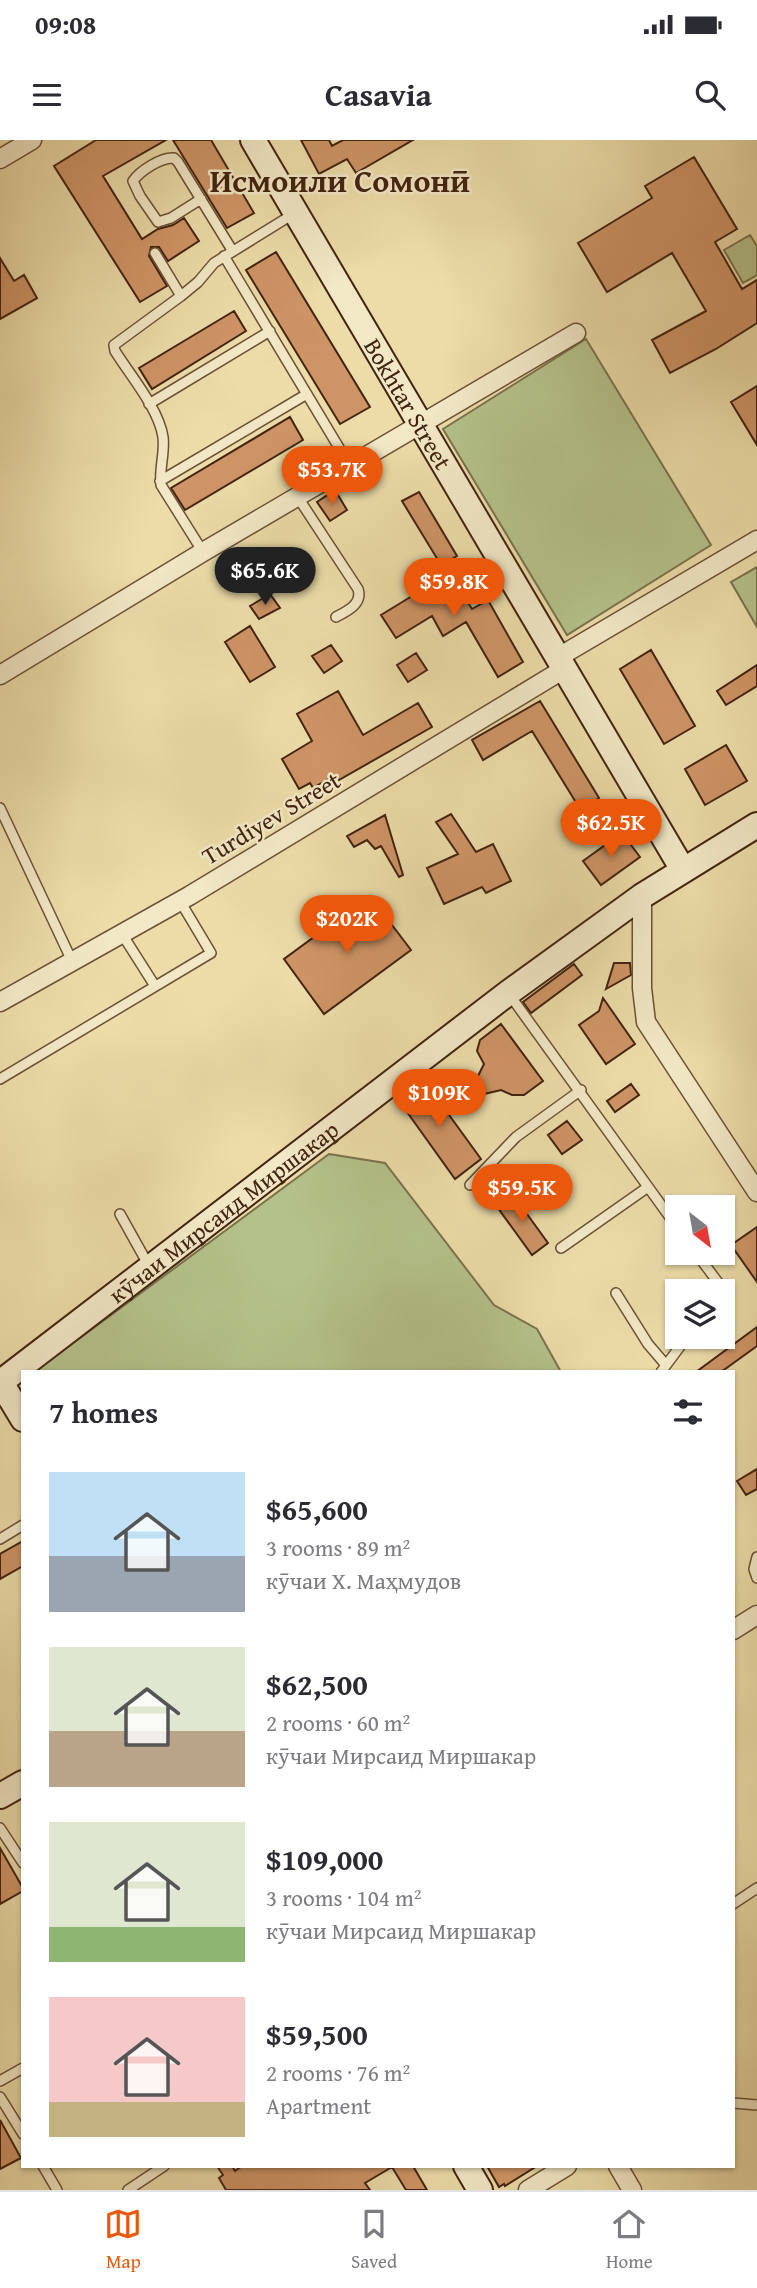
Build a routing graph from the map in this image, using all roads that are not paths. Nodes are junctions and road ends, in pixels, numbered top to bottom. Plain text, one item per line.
1 (32, 140) edge
2 (253, 140) edge
3 (0, 159) edge
4 (201, 199) junction
5 (296, 212) junction
6 (155, 253) dead end
7 (228, 253) junction
8 (181, 296) junction
9 (270, 331) junction
10 (576, 333) dead end
11 (307, 394) junction
12 (149, 404) junction
13 (421, 425) junction
14 (350, 466) junction
15 (160, 481) junction
16 (298, 496) junction
17 (757, 540) edge
18 (203, 552) junction
19 (336, 617) dead end
20 (560, 663) junction
21 (0, 675) edge
22 (0, 808) edge
23 (757, 825) edge
24 (683, 870) junction
25 (642, 895) junction
26 (180, 901) junction
27 (122, 934) junction
28 (72, 961) junction
29 (155, 986) junction
30 (508, 993) junction
31 (0, 1002) edge
32 (0, 1079) edge
33 (581, 1090) junction
34 (470, 1185) dead end
35 (648, 1187) junction
36 (757, 1192) edge
37 (665, 1210) edge
38 (120, 1214) dead end
39 (561, 1248) dead end
40 (150, 1268) junction
41 (616, 1293) dead end
42 (678, 1349) edge
43 (663, 1369) edge
44 (0, 1381) edge
45 (15, 1411) edge
46 (21, 1526) edge
47 (0, 1539) edge
48 (757, 1557) edge
49 (757, 1577) edge
50 (757, 1615) edge
51 (735, 1629) edge
52 (21, 1784) edge
53 (0, 1796) edge
54 (0, 1828) edge
55 (21, 1860) edge
56 (757, 1888) edge
57 (735, 1903) edge
58 (21, 2069) edge
59 (0, 2081) edge
60 (0, 2096) edge
61 (735, 2103) edge
62 (757, 2105) edge
63 (21, 2131) edge
64 (44, 2168) edge
65 (161, 2168) edge
66 (467, 2168) edge
67 (564, 2168) edge
68 (619, 2168) edge
69 (57, 2190) edge
70 (128, 2190) edge
71 (480, 2190) edge
72 (528, 2190) edge
73 (632, 2190) edge

1 - 3 street
2 - 5 street, Bokhtar Street
4 - 4 lane
4 - 7 lane
5 - 7 lane
5 - 13 street, Bokhtar Street
6 - 8 lane
7 - 8 lane
7 - 9 lane
8 - 12 lane
9 - 11 lane
9 - 12 lane
10 - 13 street
11 - 14 lane
11 - 15 lane
12 - 15 lane
13 - 14 street
13 - 20 street, Bokhtar Street
14 - 16 street
15 - 18 lane
16 - 18 street
16 - 19 lane
17 - 20 street, Turdiyev Street
18 - 21 street
20 - 24 street, Bokhtar Street
20 - 26 street, Turdiyev Street
22 - 28 lane
23 - 24 street, кӯчаи Мирсаид Миршакар
24 - 25 street, кӯчаи Мирсаид Миршакар
25 - 30 street, кӯчаи Мирсаид Миршакар
25 - 36 street
26 - 27 street, Turdiyev Street
26 - 29 lane
27 - 28 street, Turdiyev Street
27 - 29 lane
28 - 31 street, Turdiyev Street
29 - 32 lane
30 - 33 lane
30 - 40 street, кӯчаи Мирсаид Миршакар
33 - 34 lane
33 - 35 lane
35 - 37 lane
35 - 39 lane
38 - 40 lane
40 - 44 street, кӯчаи Мирсаид Миршакар
41 - 43 lane
42 - 43 lane
44 - 45 street
46 - 47 lane
48 - 49 lane
50 - 51 street
52 - 53 street
54 - 55 lane
56 - 57 lane
58 - 59 lane
60 - 63 lane
61 - 62 lane
64 - 69 lane
65 - 70 lane
66 - 71 street
67 - 72 street
68 - 73 street

